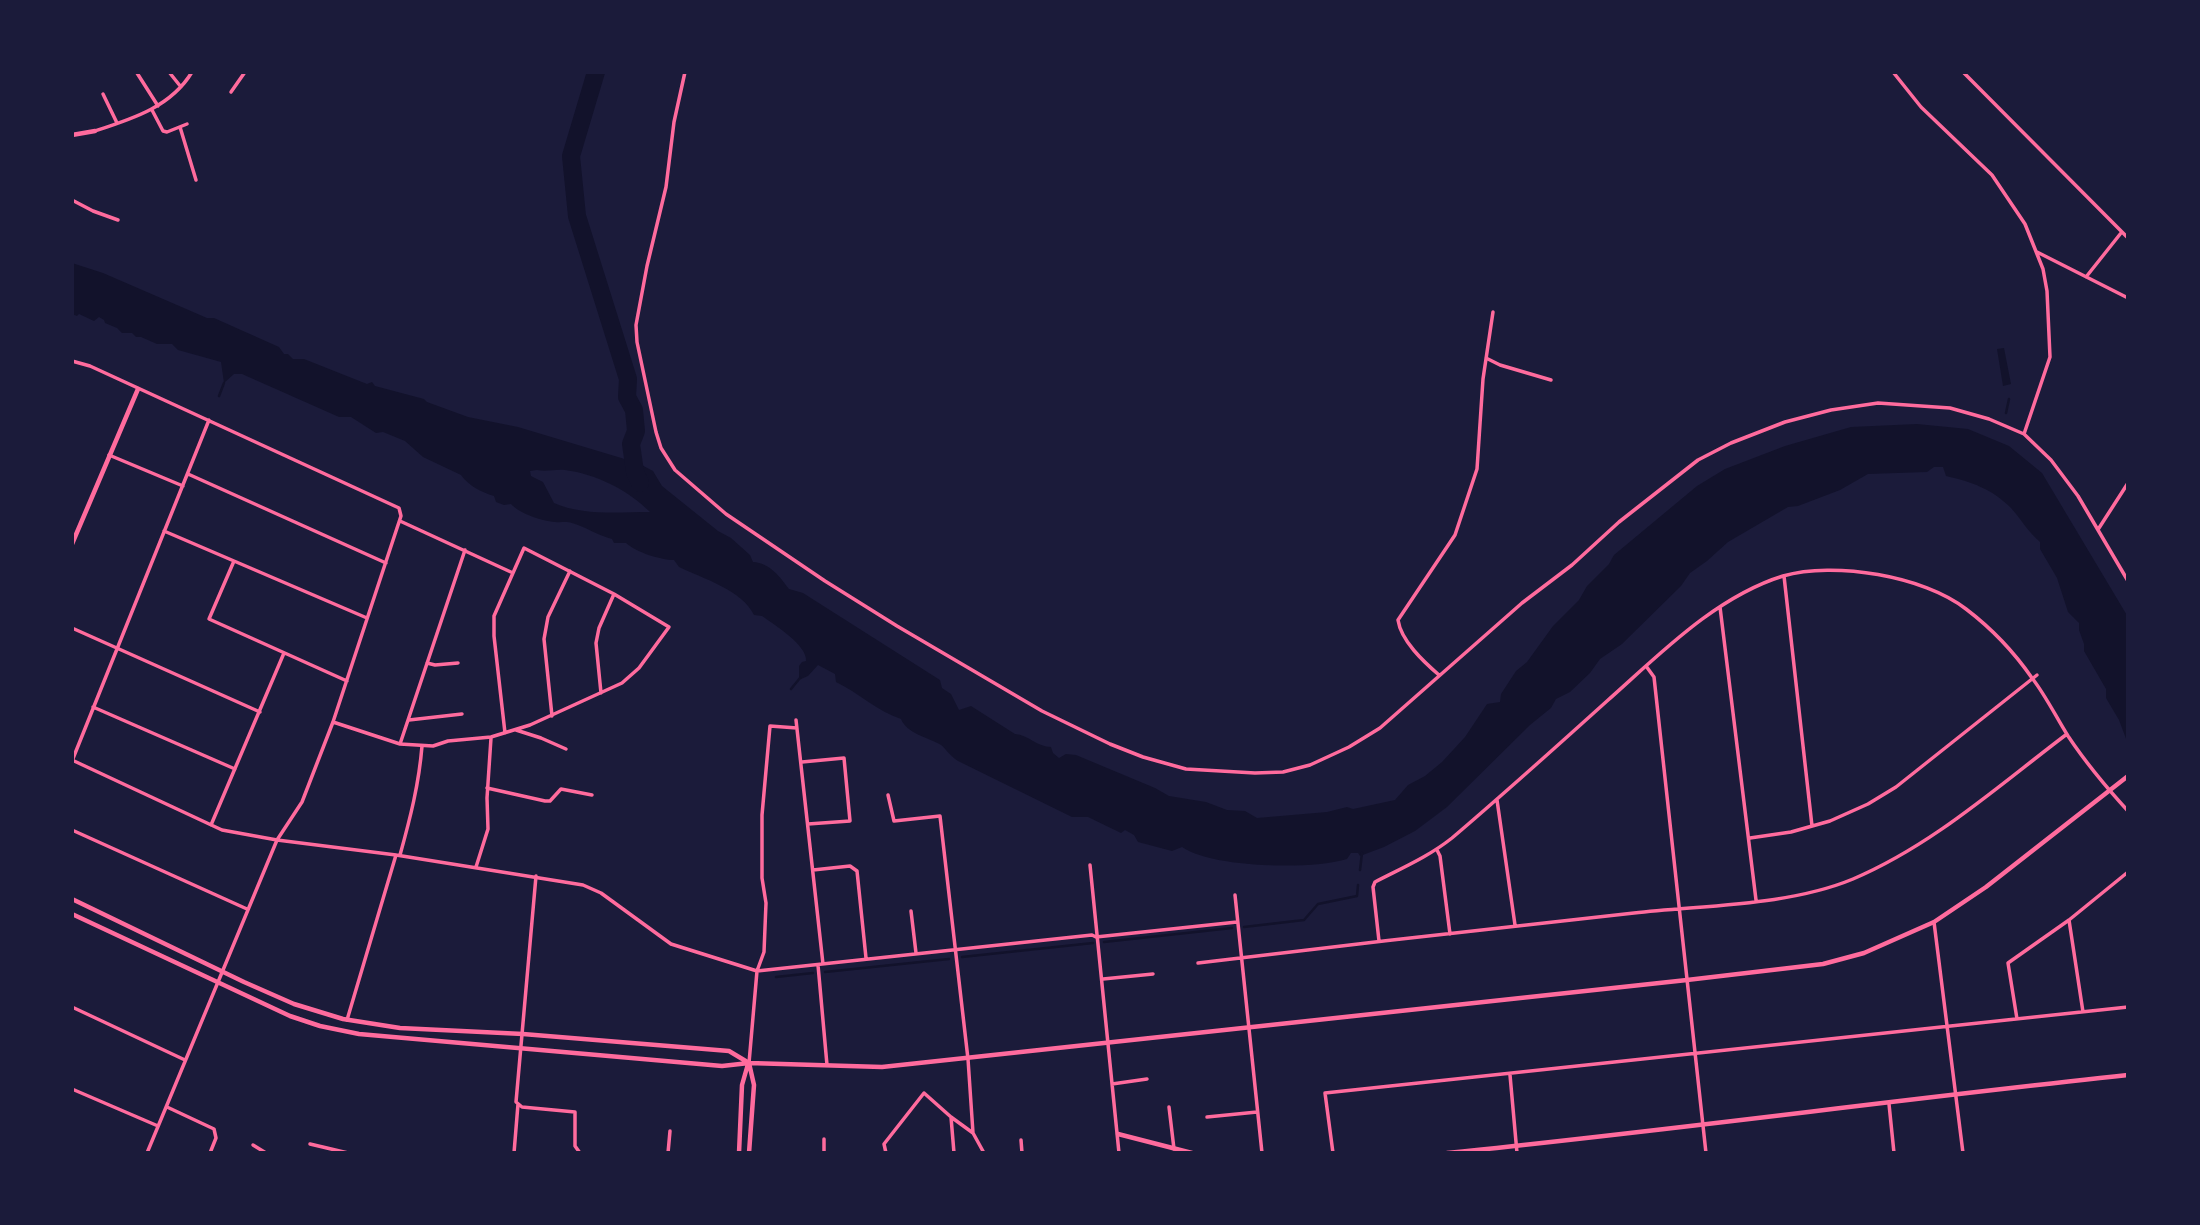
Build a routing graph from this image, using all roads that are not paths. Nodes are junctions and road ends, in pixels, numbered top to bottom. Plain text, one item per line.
1 (169, 72) edge
2 (191, 72) edge
3 (245, 72) edge
4 (685, 72) edge
5 (1893, 72) edge
6 (1963, 72) edge
7 (137, 74) dead end
8 (181, 87) junction
9 (231, 92) dead end
10 (103, 94) dead end
11 (158, 106) junction
12 (152, 110) junction
13 (117, 123) junction
14 (187, 124) dead end
15 (180, 127) junction
16 (95, 131) joint
17 (72, 135) edge
18 (196, 180) dead end
19 (72, 200) edge
20 (117, 219) dead end
21 (2121, 233) junction
22 (2128, 238) edge
23 (2036, 251) junction
24 (2087, 278) junction
25 (2128, 298) edge
26 (1493, 312) dead end
27 (1486, 358) junction
28 (72, 361) edge
29 (1552, 380) dead end
30 (138, 389) junction
31 (209, 420) junction
32 (2024, 434) junction
33 (109, 455) junction
34 (188, 474) junction
35 (2128, 483) edge
36 (183, 486) junction
37 (400, 520) junction
38 (2098, 529) junction
39 (164, 531) junction
40 (72, 544) edge
41 (465, 550) junction
42 (234, 561) junction
43 (386, 563) junction
44 (570, 570) junction
45 (513, 573) junction
46 (1784, 576) junction
47 (2128, 581) edge
48 (614, 594) junction
49 (1720, 607) junction
50 (367, 618) junction
51 (72, 628) edge
52 (117, 648) junction
53 (285, 653) junction
54 (427, 663) junction
55 (458, 663) dead end
56 (1646, 666) junction
57 (1439, 676) junction
58 (2035, 677) junction
59 (347, 681) junction
60 (601, 694) junction
61 (93, 707) junction
62 (260, 712) junction
63 (462, 714) dead end
64 (552, 716) junction
65 (408, 720) junction
66 (796, 720) dead end
67 (333, 722) junction
68 (797, 728) junction
69 (515, 730) junction
70 (505, 733) junction
71 (2067, 734) junction
72 (491, 737) junction
73 (400, 744) junction
74 (422, 746) junction
75 (566, 749) dead end
76 (72, 761) edge
77 (802, 762) junction
78 (235, 769) junction
79 (2128, 776) edge
80 (488, 788) junction
81 (2110, 790) junction
82 (592, 795) dead end
83 (888, 795) dead end
84 (1497, 800) junction
85 (2128, 811) edge
86 (808, 824) junction
87 (211, 825) junction
88 (1812, 826) junction
89 (72, 830) edge
90 (1750, 838) junction
91 (277, 840) junction
92 (1437, 850) junction
93 (398, 855) junction
94 (1090, 865) dead end
95 (476, 867) junction
96 (814, 870) junction
97 (2128, 872) edge
98 (536, 876) junction
99 (1235, 895) dead end
100 (72, 899) edge
101 (1756, 901) junction
102 (1680, 908) junction
103 (247, 909) junction
104 (911, 911) dead end
105 (72, 914) edge
106 (2069, 920) junction
107 (1237, 922) junction
108 (1934, 922) junction
109 (1515, 926) junction
110 (1450, 934) junction
111 (1096, 937) junction
112 (1379, 941) junction
113 (954, 949) junction
114 (916, 953) junction
115 (866, 958) junction
116 (1241, 958) junction
117 (1198, 963) dead end
118 (821, 964) junction
119 (223, 971) junction
120 (757, 971) junction
121 (1153, 974) dead end
122 (1102, 979) junction
123 (1687, 980) junction
124 (220, 981) junction
125 (72, 1007) edge
126 (2128, 1007) edge
127 (2083, 1012) junction
128 (2017, 1019) junction
129 (347, 1020) junction
130 (1949, 1027) junction
131 (1248, 1028) junction
132 (523, 1034) junction
133 (1108, 1043) junction
134 (521, 1047) junction
135 (1695, 1052) junction
136 (968, 1059) junction
137 (185, 1060) junction
138 (749, 1063) junction
139 (827, 1065) junction
140 (1510, 1074) junction
141 (2128, 1075) edge
142 (1147, 1079) dead end
143 (1112, 1084) junction
144 (72, 1089) edge
145 (1956, 1093) junction
146 (518, 1104) junction
147 (1888, 1104) junction
148 (166, 1107) junction
149 (1169, 1107) dead end
150 (1257, 1112) junction
151 (950, 1117) junction
152 (1208, 1117) dead end
153 (158, 1126) junction
154 (1704, 1126) junction
155 (670, 1131) dead end
156 (972, 1133) junction
157 (1118, 1134) junction
158 (824, 1139) dead end
159 (1021, 1140) dead end
160 (310, 1144) dead end
161 (253, 1145) dead end
162 (1516, 1146) junction
163 (1174, 1149) junction
164 (147, 1153) edge
165 (210, 1153) edge
166 (266, 1153) edge
167 (348, 1153) edge
168 (514, 1153) edge
169 (580, 1153) edge
170 (668, 1153) edge
171 (738, 1153) edge
172 (749, 1153) edge
173 (824, 1153) edge
174 (886, 1153) edge
175 (954, 1153) edge
176 (984, 1153) edge
177 (1022, 1153) edge
178 (1119, 1153) edge
179 (1192, 1153) edge
180 (1262, 1153) edge
181 (1333, 1153) edge
182 (1447, 1153) edge
183 (1517, 1153) edge
184 (1706, 1153) edge
185 (1894, 1153) edge
186 (1963, 1153) edge

1 - 8 street
2 - 8 street
3 - 9 street
4 - 57 street
5 - 23 street
6 - 21 street
7 - 11 street
8 - 11 street
10 - 13 street
11 - 12 street
12 - 13 street
12 - 15 street
13 - 16 street
14 - 15 street
15 - 18 street
16 - 17 street
19 - 20 street
21 - 22 street
21 - 24 street
23 - 24 street
23 - 32 street
24 - 25 street
26 - 27 street
27 - 29 street
27 - 57 street
28 - 30 street
30 - 31 street
30 - 33 street
31 - 34 street
31 - 37 street
32 - 38 street
32 - 57 street
33 - 36 street
33 - 40 street
34 - 36 street
34 - 43 street
35 - 38 street
36 - 39 street
37 - 41 street
37 - 43 street
38 - 47 street
39 - 42 street
39 - 52 street
41 - 45 street
41 - 54 street
42 - 50 street
42 - 53 street
43 - 50 street
44 - 45 street
44 - 48 street
44 - 64 street
45 - 70 street
46 - 49 street
46 - 58 street
46 - 88 street
48 - 60 street
48 - 60 street
49 - 56 street
49 - 90 street
50 - 59 street
51 - 52 street
52 - 61 street
52 - 62 street
53 - 59 street
53 - 62 street
54 - 55 street
54 - 65 street
56 - 84 street
56 - 102 street
58 - 71 street
58 - 88 street
59 - 67 street
60 - 64 street
61 - 76 street
61 - 78 street
62 - 78 street
63 - 65 street
64 - 69 street
65 - 73 street
66 - 68 street
67 - 73 street
67 - 91 street
68 - 77 street
68 - 120 street
69 - 70 street
69 - 75 street
70 - 72 street
71 - 81 street
71 - 101 street
72 - 74 street
72 - 80 street
73 - 74 street
74 - 93 street
76 - 87 street
77 - 86 street
77 - 86 street
78 - 87 street
79 - 81 street
80 - 82 street
80 - 95 street
81 - 85 street
81 - 108 street
83 - 113 street
84 - 92 street
84 - 109 street
86 - 96 street
87 - 91 street
88 - 90 street
89 - 103 street
90 - 101 street
91 - 93 street
91 - 103 street
92 - 110 street
92 - 112 street
93 - 95 street
93 - 129 street
94 - 111 street
95 - 98 street
96 - 115 street
96 - 118 street
97 - 106 street
98 - 120 street
98 - 132 street
99 - 107 street
100 - 119 street
101 - 102 street
102 - 109 street
102 - 123 street
103 - 119 street
104 - 114 street
105 - 124 street
106 - 127 street
106 - 128 street
107 - 111 street
107 - 116 street
108 - 123 street
108 - 130 street
109 - 110 street
110 - 112 street
111 - 113 street
111 - 122 street
112 - 116 street
113 - 114 street
113 - 136 street
114 - 115 street
115 - 118 street
116 - 117 street
116 - 131 street
118 - 120 street
118 - 139 street
119 - 124 street
119 - 129 street
120 - 138 street
121 - 122 street
122 - 133 street
123 - 131 street
123 - 135 street
124 - 134 street
124 - 137 street
125 - 137 street
126 - 127 street
127 - 128 street
128 - 130 street
129 - 132 street
130 - 135 street
130 - 145 street
131 - 133 street
131 - 150 street
132 - 134 street
132 - 138 street
133 - 136 street
133 - 143 street
134 - 138 street
134 - 146 street
135 - 140 street
135 - 154 street
136 - 139 street
136 - 156 street
137 - 148 street
138 - 139 street
138 - 171 street
138 - 172 street
140 - 162 street
140 - 181 street
141 - 145 street
142 - 143 street
143 - 157 street
144 - 153 street
145 - 147 street
145 - 186 street
146 - 168 street
146 - 169 street
147 - 154 street
147 - 185 street
148 - 153 street
148 - 165 street
149 - 163 street
150 - 152 street
150 - 180 street
151 - 156 street
151 - 174 street
151 - 175 street
153 - 164 street
154 - 162 street
154 - 184 street
155 - 170 street
156 - 176 street
157 - 163 street
157 - 178 street
158 - 173 street
159 - 177 street
160 - 167 street
161 - 166 street
162 - 182 street
162 - 183 street
163 - 179 street

